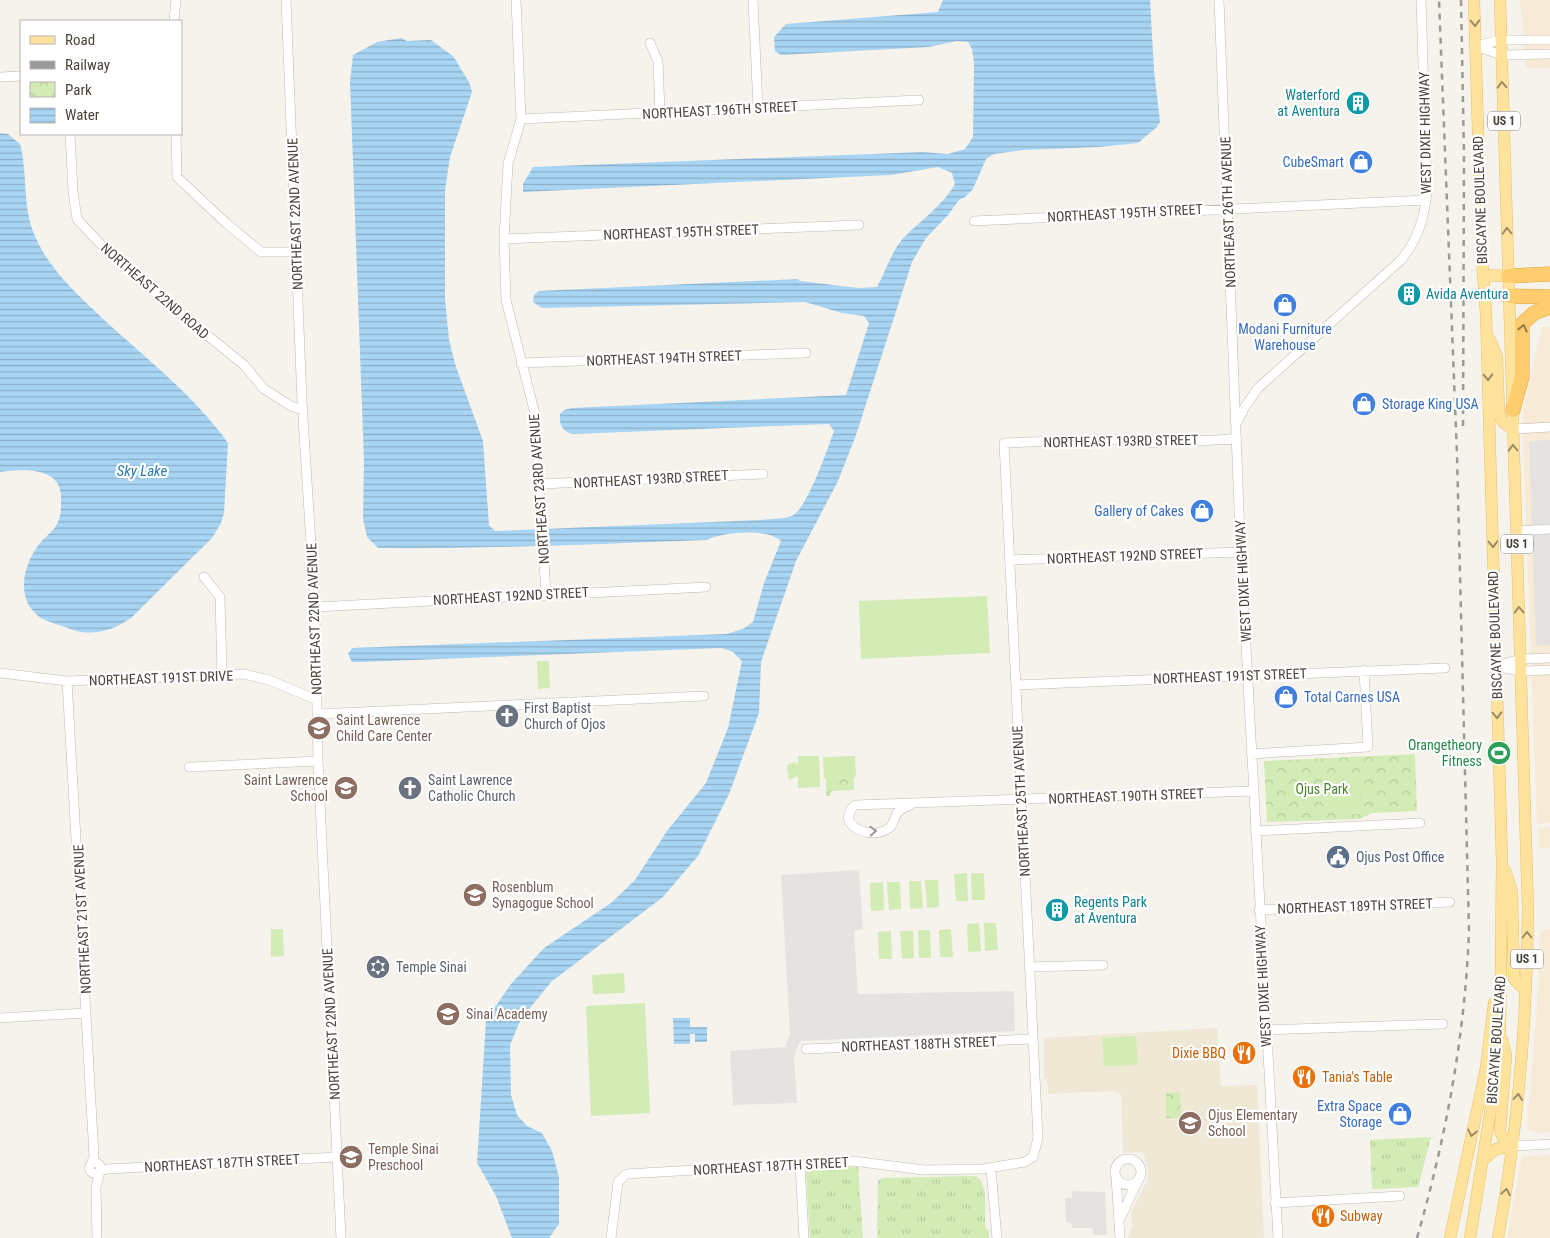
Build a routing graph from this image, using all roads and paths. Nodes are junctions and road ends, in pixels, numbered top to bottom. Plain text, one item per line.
1 (176, 0) edge
2 (286, 0) edge
3 (516, 0) edge
4 (753, 0) edge
5 (1220, 0) edge
6 (1421, 0) edge
7 (1474, 0) edge
8 (1500, 0) edge
9 (174, 20) edge
10 (1501, 40) junction
11 (1549, 40) edge
12 (650, 43) dead end
13 (1475, 46) junction
14 (1550, 54) edge
15 (1502, 55) junction
16 (20, 76) edge
17 (0, 77) edge
18 (919, 100) dead end
19 (758, 108) junction
20 (660, 113) junction
21 (521, 119) junction
22 (70, 135) edge
23 (176, 135) edge
24 (1426, 200) junction
25 (1228, 209) junction
26 (974, 221) dead end
27 (859, 225) dead end
28 (504, 239) junction
29 (297, 252) junction
30 (1483, 274) junction
31 (1550, 274) edge
32 (1508, 276) junction
33 (1485, 294) junction
34 (1509, 296) junction
35 (1550, 297) edge
36 (1550, 307) edge
37 (1487, 331) junction
38 (806, 353) dead end
39 (521, 363) junction
40 (303, 410) junction
41 (1513, 410) junction
42 (1236, 425) junction
43 (1550, 427) edge
44 (1513, 429) junction
45 (1237, 439) junction
46 (1004, 443) joint
47 (763, 474) dead end
48 (540, 484) junction
49 (1550, 529) edge
50 (1516, 530) junction
51 (1241, 552) junction
52 (1010, 560) junction
53 (204, 577) dead end
54 (706, 587) dead end
55 (546, 594) junction
56 (315, 606) junction
57 (1550, 658) edge
58 (1521, 659) junction
59 (1496, 666) junction
60 (1445, 668) dead end
61 (1364, 670) junction
62 (1550, 670) edge
63 (0, 672) edge
64 (1521, 672) junction
65 (1247, 674) junction
66 (222, 675) junction
67 (68, 681) junction
68 (1016, 685) junction
69 (704, 696) dead end
70 (317, 700) junction
71 (317, 714) junction
72 (1251, 754) junction
73 (318, 761) junction
74 (189, 767) dead end
75 (1253, 791) junction
76 (1021, 800) junction
77 (910, 805) junction
78 (1420, 823) dead end
79 (1255, 831) junction
80 (1502, 861) junction
81 (1450, 902) dead end
82 (1259, 910) junction
83 (1502, 964) junction
84 (1103, 965) dead end
85 (1029, 967) junction
86 (1526, 991) junction
87 (86, 1013) junction
88 (0, 1018) edge
89 (1443, 1024) dead end
90 (1500, 1028) junction
91 (1266, 1030) junction
92 (1032, 1039) junction
93 (806, 1049) dead end
94 (1550, 1144) edge
95 (1513, 1146) junction
96 (337, 1157) junction
97 (1033, 1157) joint
98 (1482, 1161) junction
99 (800, 1164) junction
100 (98, 1167) junction
101 (991, 1169) junction
102 (1116, 1177) junction
103 (1138, 1180) junction
104 (1400, 1196) dead end
105 (1276, 1203) junction
106 (1120, 1220) junction
107 (98, 1238) edge
108 (341, 1238) edge
109 (611, 1238) edge
110 (804, 1238) edge
111 (997, 1238) edge
112 (1120, 1238) edge
113 (1278, 1238) edge
114 (1450, 1238) edge
115 (1470, 1238) edge
116 (1498, 1238) edge

1 - 9 street
2 - 29 street, NORTHEAST 22ND AVENUE
3 - 21 street, NORTHEAST 23RD AVENUE
4 - 19 street
5 - 25 street, NORTHEAST 26TH AVENUE
6 - 24 street, WEST DIXIE HIGHWAY
7 -> 13 main road, BISCAYNE BOULEVARD / US 1
8 - 10 main road, BISCAYNE BOULEVARD / US 1
10 - 11 street
10 - 13 street
10 - 15 main road, BISCAYNE BOULEVARD / US 1
12 - 20 street
13 - 15 street
13 - 30 main road, BISCAYNE BOULEVARD / US 1
14 - 15 street
32 -> 15 main road, BISCAYNE BOULEVARD / US 1
16 - 17 street
18 - 19 street, NORTHEAST 196TH STREET
19 - 20 street, NORTHEAST 196TH STREET
20 - 21 street, NORTHEAST 196TH STREET
21 - 28 street, NORTHEAST 23RD AVENUE
22 - 40 street, NORTHEAST 22ND ROAD
23 - 29 street
24 - 25 street, NORTHEAST 195TH STREET
24 - 42 street, WEST DIXIE HIGHWAY
25 - 26 street, NORTHEAST 195TH STREET
25 - 42 street, NORTHEAST 26TH AVENUE
27 - 28 street, NORTHEAST 195TH STREET
28 - 39 street, NORTHEAST 23RD AVENUE
29 - 40 street, NORTHEAST 22ND AVENUE
30 - 32 main road
30 - 33 main road, BISCAYNE BOULEVARD / US 1
31 - 32 highway
32 - 34 main road, BISCAYNE BOULEVARD / US 1
33 - 34 main road
33 - 37 main road, BISCAYNE BOULEVARD / US 1
34 - 35 highway
34 - 41 main road, BISCAYNE BOULEVARD / US 1
41 -> 36 highway
37 - 44 main road
37 -> 59 main road, BISCAYNE BOULEVARD / US 1
38 - 39 street, NORTHEAST 194TH STREET
39 - 48 street, NORTHEAST 23RD AVENUE
40 - 56 street, NORTHEAST 22ND AVENUE
41 - 44 main road, BISCAYNE BOULEVARD / US 1
42 - 45 street, WEST DIXIE HIGHWAY
43 - 44 street
50 -> 44 main road, BISCAYNE BOULEVARD / US 1
45 - 46 street, NORTHEAST 193RD STREET
45 - 51 street, WEST DIXIE HIGHWAY
46 - 52 street, NORTHEAST 25TH AVENUE
47 - 48 street, NORTHEAST 193RD STREET
48 - 55 street, NORTHEAST 23RD AVENUE
49 - 50 street
58 -> 50 main road, BISCAYNE BOULEVARD / US 1
51 - 52 street, NORTHEAST 192ND STREET
51 - 65 street, WEST DIXIE HIGHWAY
52 - 68 street, NORTHEAST 25TH AVENUE
53 - 66 street
54 - 55 street, NORTHEAST 192ND STREET
55 - 56 street, NORTHEAST 192ND STREET
56 - 70 street, NORTHEAST 22ND AVENUE
57 - 58 street
58 - 59 street
58 - 64 main road, BISCAYNE BOULEVARD / US 1
59 - 64 street
59 -> 80 main road, BISCAYNE BOULEVARD / US 1
60 - 61 street, NORTHEAST 191ST STREET
61 - 65 street, NORTHEAST 191ST STREET
61 - 72 street
62 - 64 street
63 - 67 street, NORTHEAST 191ST DRIVE
86 -> 64 main road, BISCAYNE BOULEVARD / US 1
65 - 68 street, NORTHEAST 191ST STREET
65 - 72 street, WEST DIXIE HIGHWAY
66 - 67 street, NORTHEAST 191ST DRIVE
66 - 70 street, NORTHEAST 191ST DRIVE
67 - 87 street, NORTHEAST 21ST AVENUE
68 - 76 street, NORTHEAST 25TH AVENUE
69 - 71 street
70 - 71 street, NORTHEAST 22ND AVENUE
71 - 73 street, NORTHEAST 22ND AVENUE
72 - 75 street, WEST DIXIE HIGHWAY
73 - 74 street
73 - 96 street, NORTHEAST 22ND AVENUE
75 - 76 street, NORTHEAST 190TH STREET
75 - 79 street, WEST DIXIE HIGHWAY
76 - 77 street, NORTHEAST 190TH STREET
76 - 85 street, NORTHEAST 25TH AVENUE
77 -> 77 street, NORTHEAST 190TH STREET
78 - 79 street
79 - 82 street, WEST DIXIE HIGHWAY
80 - 83 main road, BISCAYNE BOULEVARD / US 1
80 - 86 main road
81 - 82 street, NORTHEAST 189TH STREET
82 - 91 street, WEST DIXIE HIGHWAY
83 - 90 main road, BISCAYNE BOULEVARD / US 1
83 -> 114 main road
84 - 85 street
85 - 92 street, NORTHEAST 25TH AVENUE
95 -> 86 main road, BISCAYNE BOULEVARD / US 1
87 - 88 street
87 - 100 street, NORTHEAST 21ST AVENUE
89 - 91 street
90 - 95 main road
90 - 98 main road, BISCAYNE BOULEVARD / US 1
91 - 105 street, WEST DIXIE HIGHWAY
92 - 93 street, NORTHEAST 188TH STREET
92 - 97 street, NORTHEAST 25TH AVENUE
94 - 95 street
95 - 98 main road
116 -> 95 main road, BISCAYNE BOULEVARD / US 1
96 - 100 street, NORTHEAST 187TH STREET
96 - 108 street, NORTHEAST 22ND AVENUE
97 - 101 street, NORTHEAST 187TH STREET
98 - 115 main road, BISCAYNE BOULEVARD / US 1
99 - 101 street, NORTHEAST 187TH STREET
99 - 109 street, NORTHEAST 187TH STREET
99 - 110 street
100 - 107 street, NORTHEAST 21ST AVENUE
101 - 111 street
102 - 103 street
102 - 103 street
102 - 106 street
103 - 106 street
104 - 105 street
105 - 113 street, WEST DIXIE HIGHWAY
106 - 112 street

